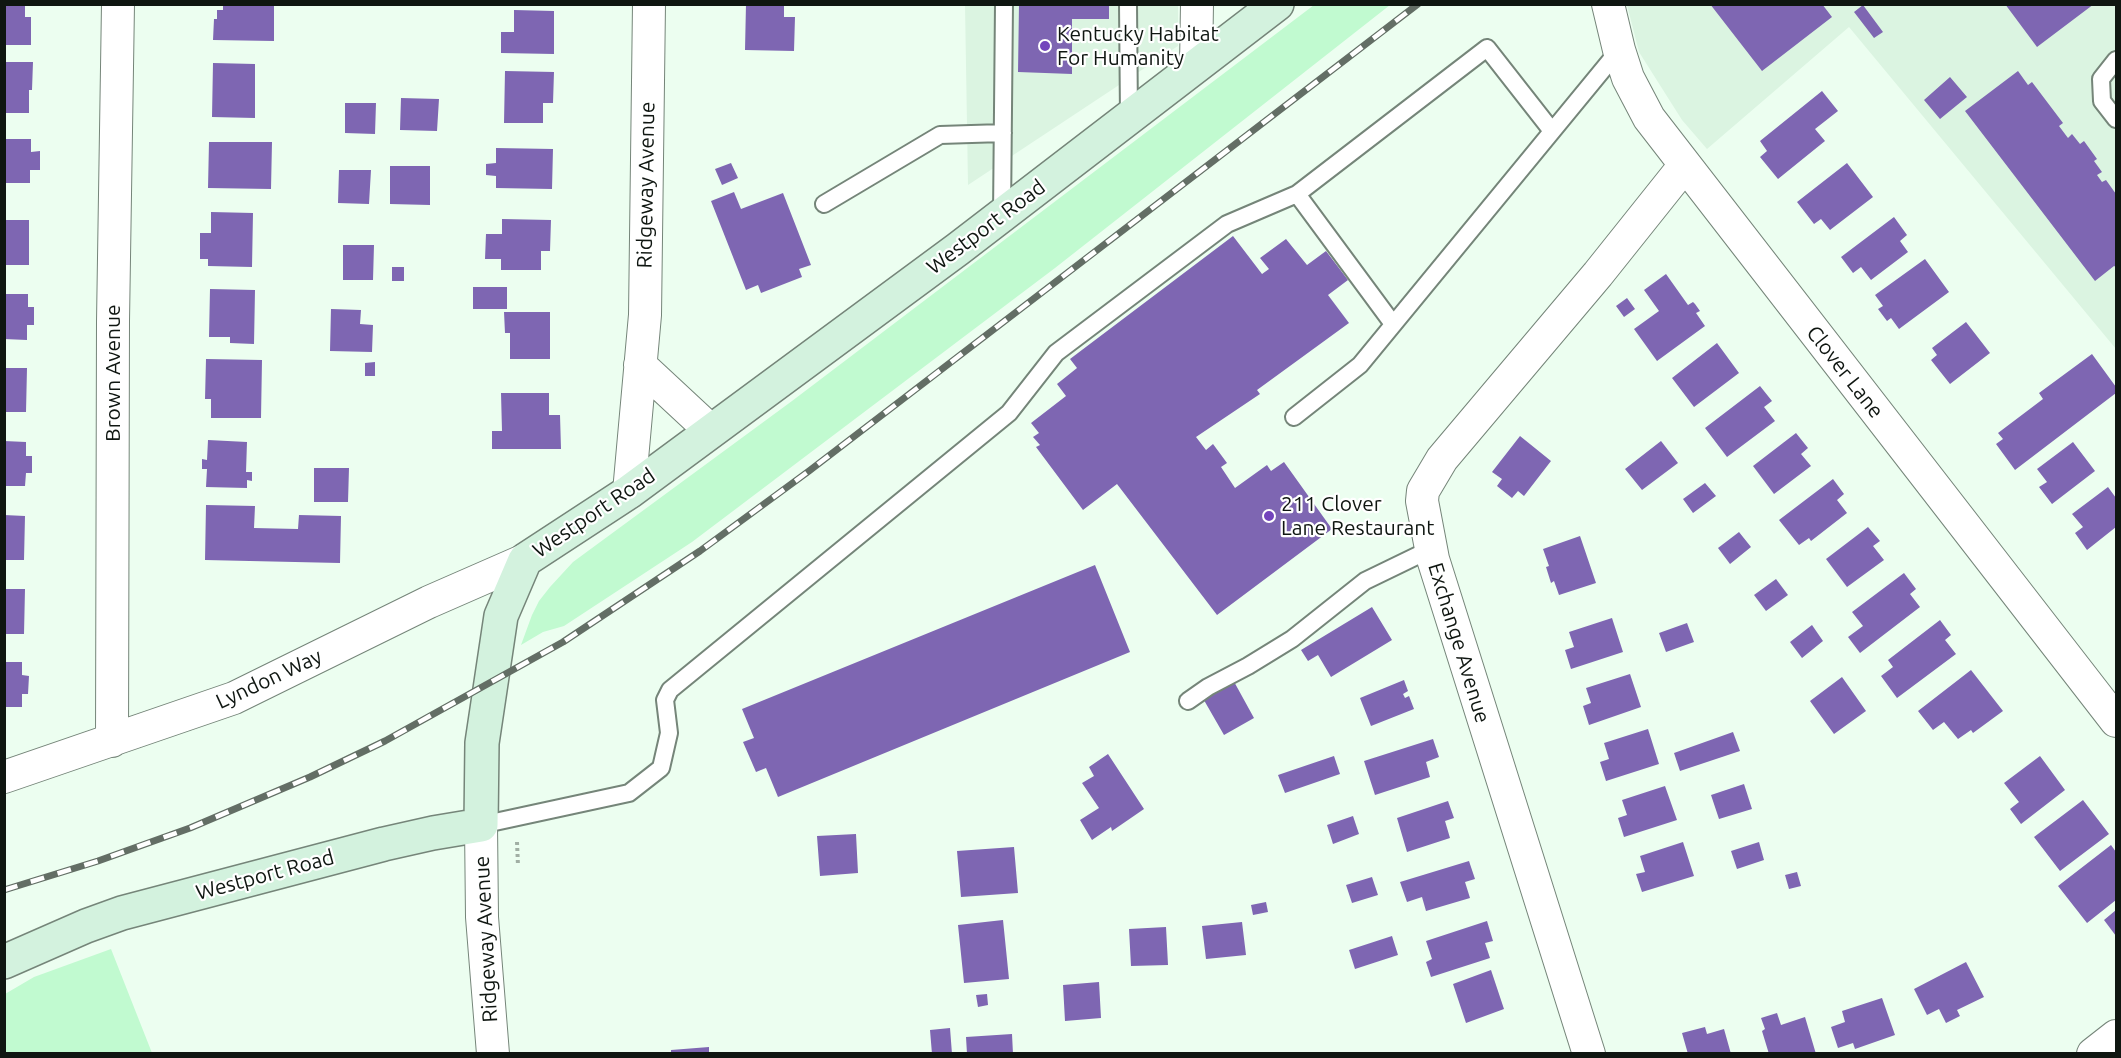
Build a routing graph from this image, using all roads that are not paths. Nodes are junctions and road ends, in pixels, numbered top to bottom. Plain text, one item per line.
1 (118, 4) edge
2 (649, 4) edge
3 (1004, 4) edge
4 (1128, 4) edge
5 (1197, 4) edge
6 (1276, 4) edge
7 (1608, 4) edge
8 (1619, 51) junction
9 (2116, 60) edge
10 (1196, 66) junction
11 (1129, 118) junction
12 (2116, 119) edge
13 (1552, 131) junction
14 (1003, 133) junction
15 (1684, 165) junction
16 (1297, 195) junction
17 (824, 204) dead end
18 (1002, 215) junction
19 (1393, 324) junction
20 (640, 365) junction
21 (1294, 417) dead end
22 (711, 431) junction
23 (628, 492) junction
24 (1431, 549) junction
25 (525, 560) junction
26 (1188, 701) dead end
27 (2116, 721) edge
28 (112, 741) junction
29 (4, 777) edge
30 (481, 825) junction
31 (4, 962) edge
32 (2116, 1036) edge
33 (492, 1053) edge
34 (1589, 1053) edge
35 (2093, 1053) edge

1 - 28 street, Brown Avenue
2 - 20 street, Ridgeway Avenue
3 - 14 lane
4 - 11 lane
5 - 10 street
6 - 10 main road, Westport Road
7 - 8 street, Clover Lane
8 - 13 lane
8 - 15 street, Clover Lane
9 - 12 lane
10 - 11 main road, Westport Road
11 - 18 main road, Westport Road
13 - 16 lane
13 - 19 lane
14 - 17 lane
14 - 18 lane
15 - 24 street, Exchange Avenue
15 - 27 street, Clover Lane
16 - 19 lane
16 - 30 lane
18 - 22 main road, Westport Road
19 - 21 lane
20 - 22 street
20 - 23 street, Ridgeway Avenue
22 - 23 main road, Westport Road
23 - 25 main road, Westport Road
24 - 26 lane
24 - 34 street, Exchange Avenue
25 - 28 street, Lyndon Way
25 - 30 main road, Westport Road
28 - 29 street, Lyndon Way
30 - 31 main road, Westport Road
30 - 33 street, Ridgeway Avenue
32 - 35 street

